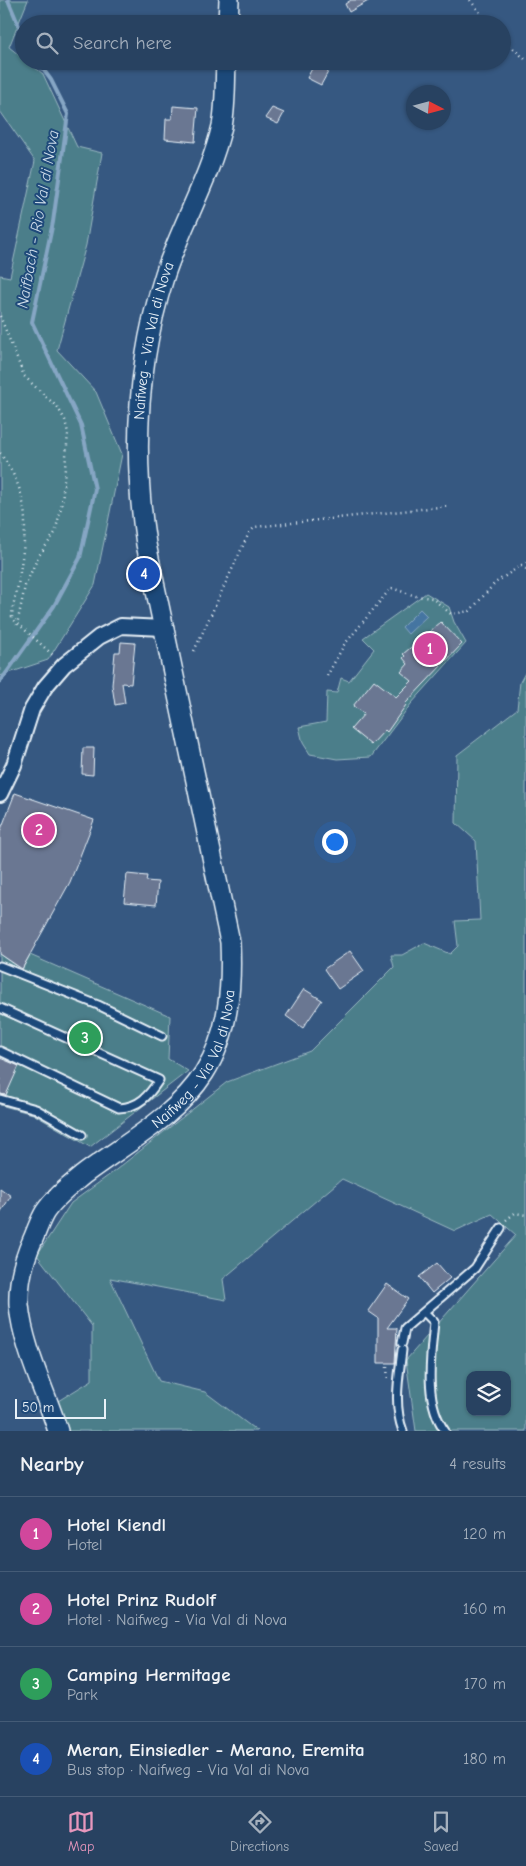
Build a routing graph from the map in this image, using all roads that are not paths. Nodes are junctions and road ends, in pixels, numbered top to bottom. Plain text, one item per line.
1 (229, 0) edge
2 (228, 15) edge
3 (225, 70) edge
4 (163, 628) junction
5 (0, 794) edge
6 (0, 966) edge
7 (0, 1008) edge
8 (162, 1036) dead end
9 (0, 1051) edge
10 (0, 1099) edge
11 (82, 1135) dead end
12 (501, 1228) road end
13 (424, 1312) junction
14 (58, 1431) edge
15 (403, 1431) edge
16 (445, 1431) edge

1 - 2 main road
3 - 4 main road, Naifweg - Via Val di Nova
4 - 5 street
4 - 14 main road, Naifweg - Via Val di Nova
6 - 8 lane
7 - 9 lane
10 - 11 lane
12 - 13 lane
13 - 15 lane
13 - 16 lane

